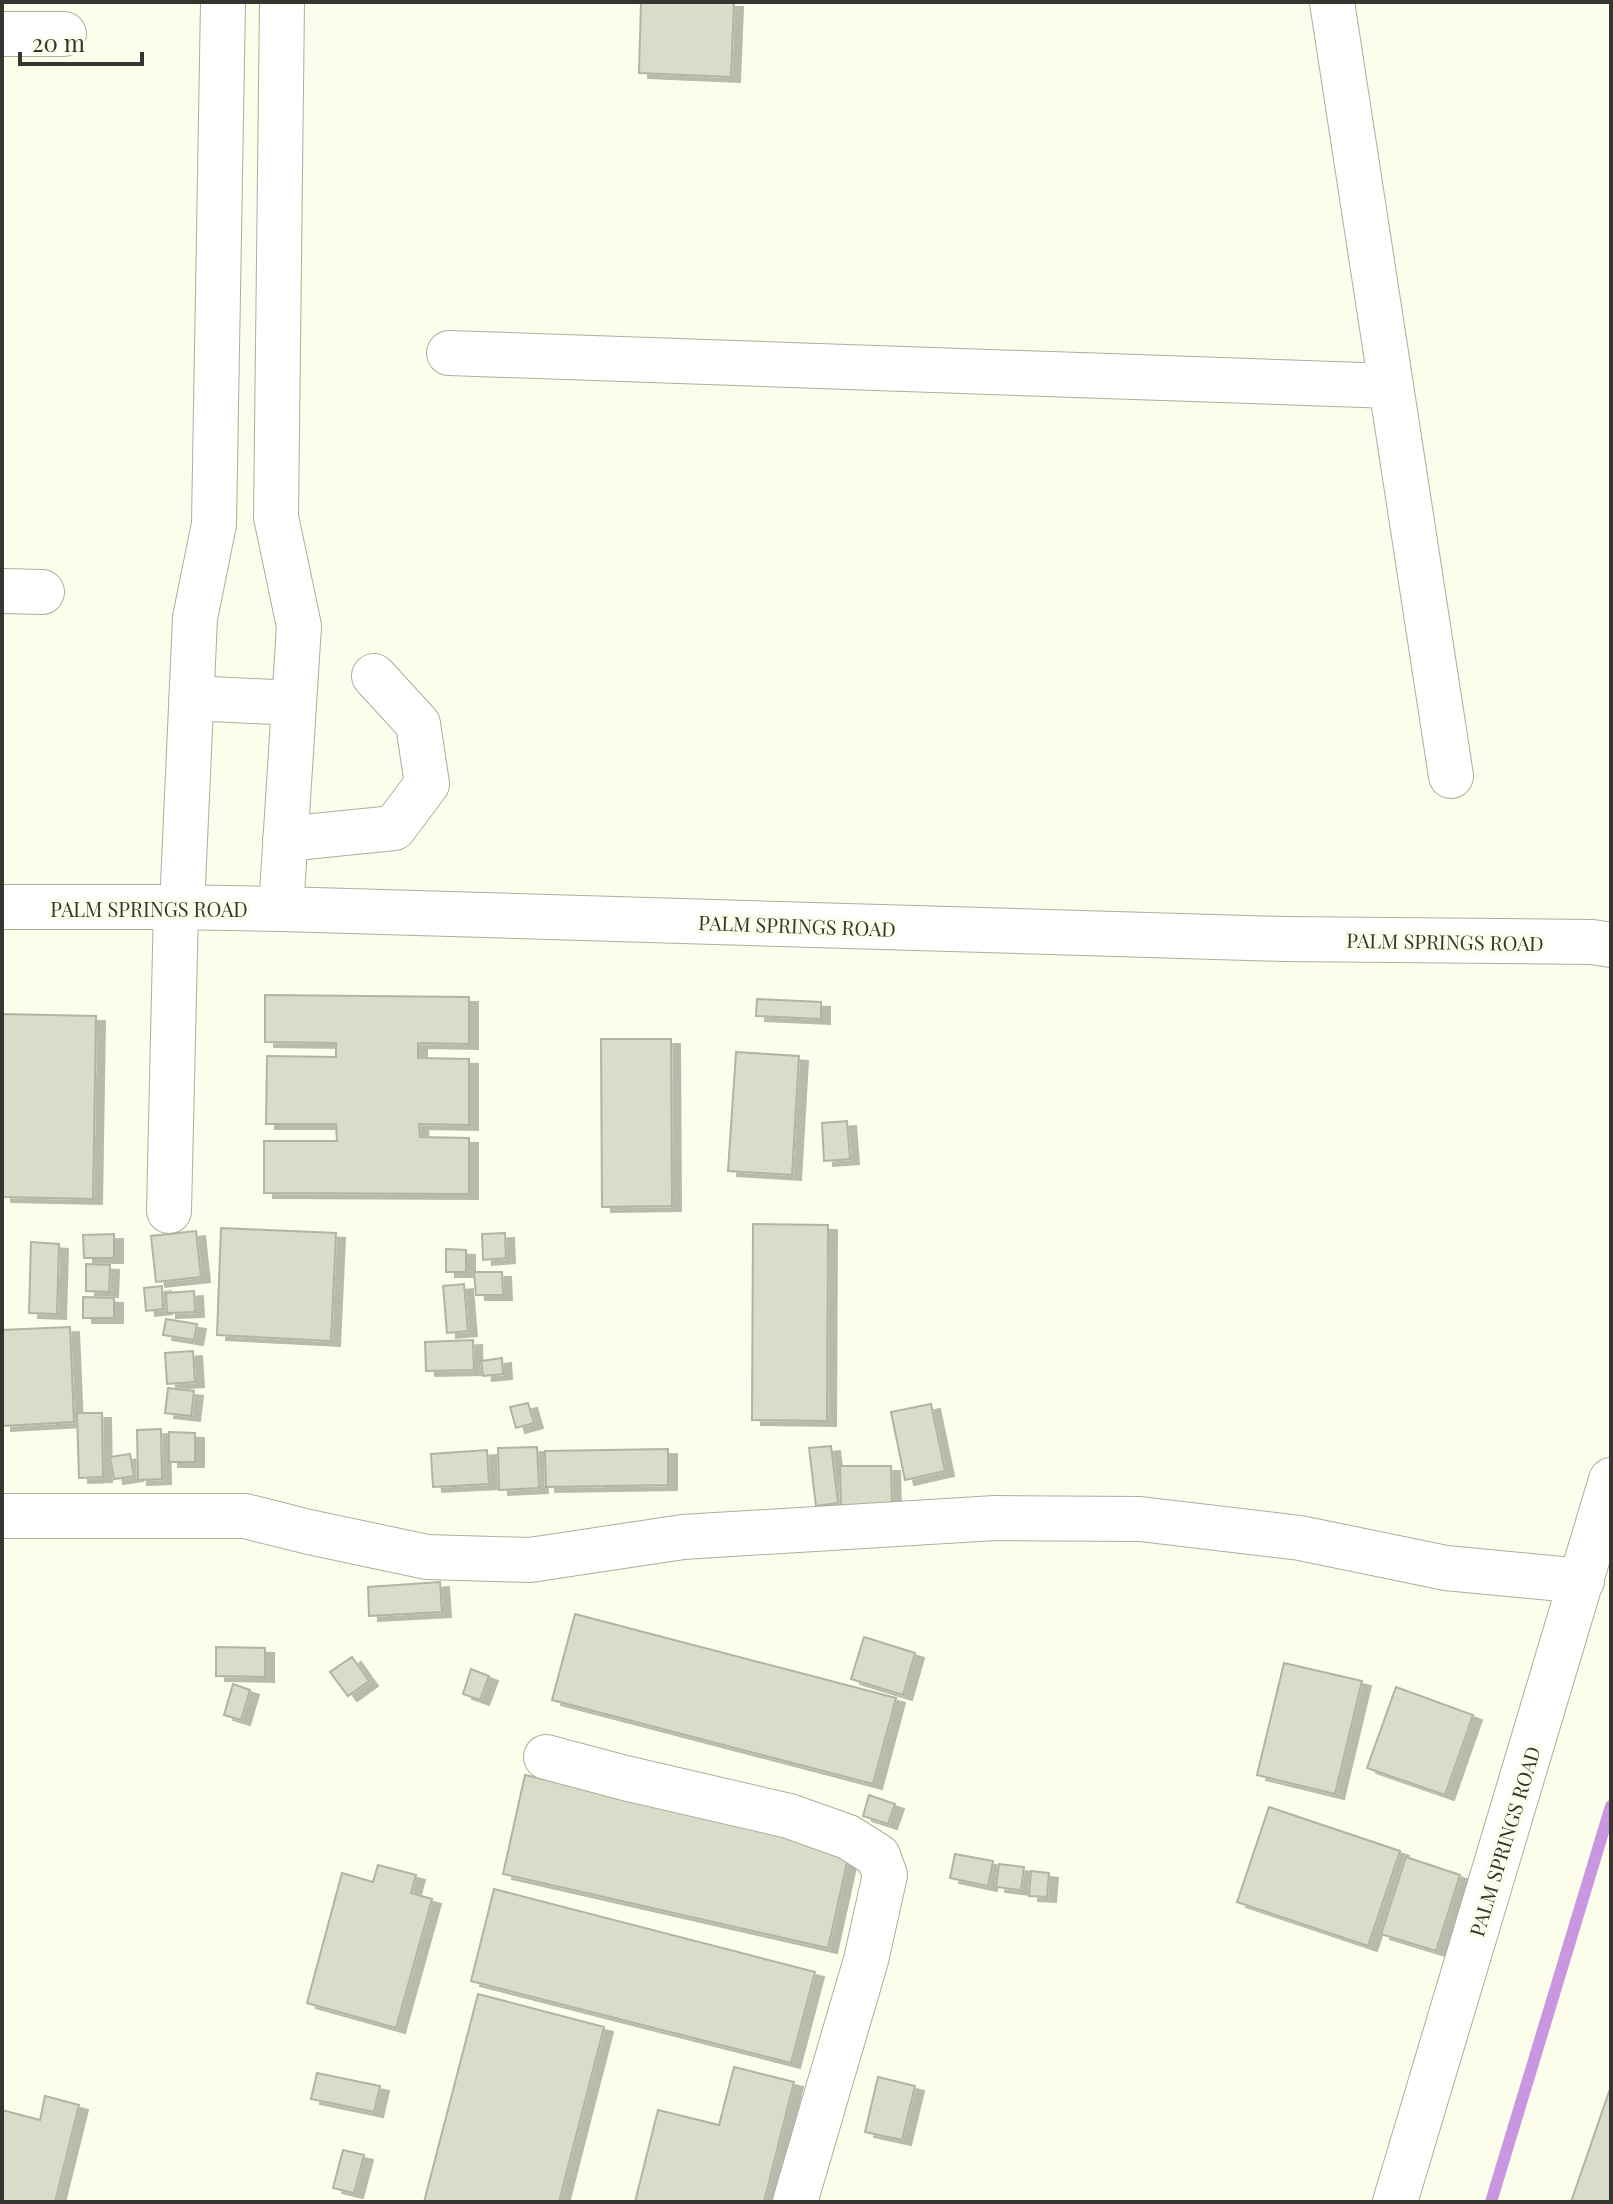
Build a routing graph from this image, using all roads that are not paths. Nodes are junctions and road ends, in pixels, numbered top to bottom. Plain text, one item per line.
1 (223, 2) edge
2 (282, 2) edge
3 (1332, 2) edge
4 (2, 34) edge
5 (64, 34) dead end
6 (449, 353) dead end
7 (1391, 386) junction
8 (374, 676) dead end
9 (191, 698) junction
10 (294, 703) junction
11 (1451, 776) dead end
12 (285, 839) junction
13 (2, 907) edge
14 (179, 907) junction
15 (281, 909) junction
16 (1605, 950) edge
17 (169, 1211) dead end
18 (1611, 1480) edge
19 (2, 1516) edge
20 (1582, 1581) junction
21 (546, 1757) dead end
22 (795, 2202) edge
23 (1395, 2202) edge

1 - 9 street
2 - 10 street
3 - 7 street
4 - 5 street
6 - 7 street
7 - 11 street
8 - 12 street
9 - 10 street
9 - 14 street
10 - 12 street
12 - 15 street
13 - 14 street, PALM SPRINGS ROAD
14 - 15 street, PALM SPRINGS ROAD
14 - 17 street
15 - 16 street, PALM SPRINGS ROAD
18 - 20 street, PALM SPRINGS ROAD
19 - 20 street
20 - 23 street, PALM SPRINGS ROAD
21 - 22 street

